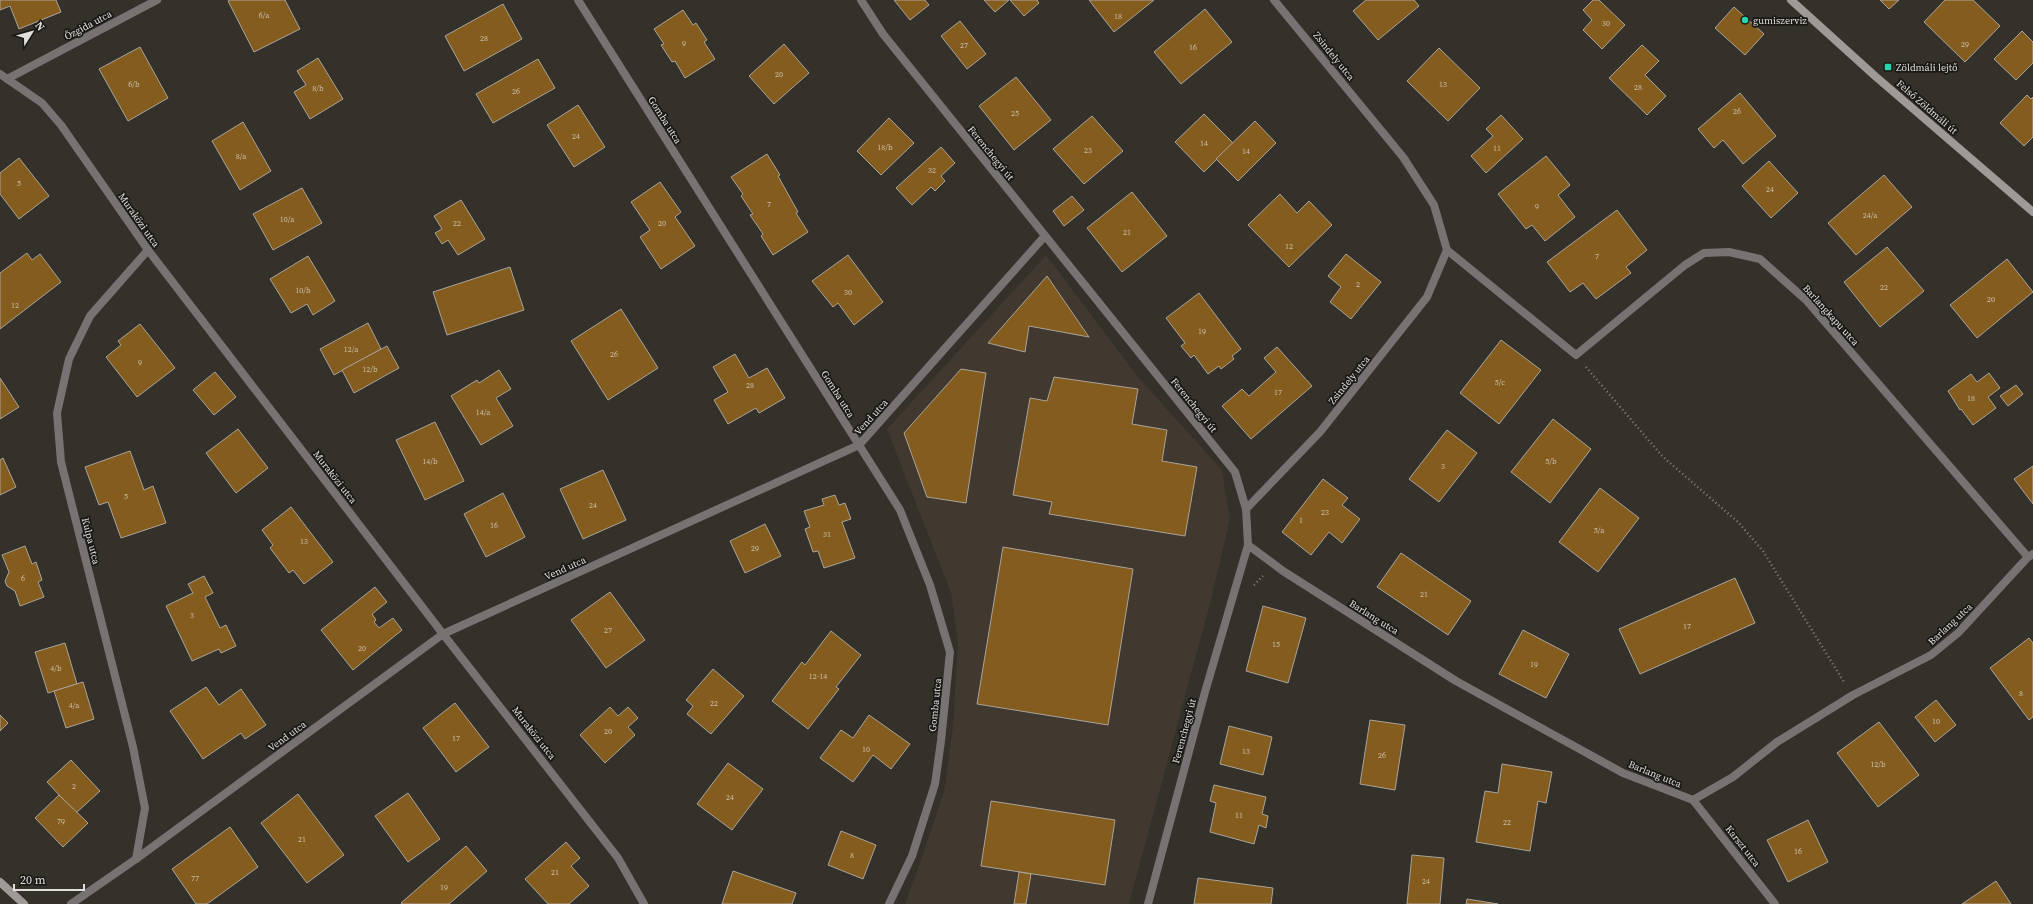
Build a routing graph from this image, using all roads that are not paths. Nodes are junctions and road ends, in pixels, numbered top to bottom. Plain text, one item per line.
1 (157, 0) edge
2 (578, 0) edge
3 (862, 0) edge
4 (1274, 0) edge
5 (1791, 0) edge
6 (0, 74) edge
7 (7, 79) junction
8 (2033, 212) edge
9 (1044, 236) junction
10 (148, 250) junction
11 (1447, 250) junction
12 (859, 445) junction
13 (1246, 509) junction
14 (1248, 545) junction
15 (2031, 555) edge
16 (443, 634) junction
17 (1693, 800) junction
18 (136, 860) junction
19 (0, 882) edge
20 (24, 904) edge
21 (71, 904) edge
22 (644, 904) edge
23 (889, 904) edge
24 (1148, 904) edge
25 (1775, 904) edge

1 - 7 street, Őzgida utca
2 - 12 street, Gomba utca
3 - 9 street, Ferenchegyi út
4 - 11 street, Zsindely utca
5 - 8 street, Felső Zöldmáli út
6 - 7 street, Muraközi utca
7 - 10 street, Muraközi utca
9 - 12 street, Vend utca
9 - 13 street, Ferenchegyi út
10 - 16 street, Muraközi utca
10 - 18 street, Kulpa utca
11 - 13 street, Zsindely utca
11 - 15 street, Barlangkapu utca
12 - 16 street, Vend utca
12 - 23 street, Gomba utca
13 - 14 street, Ferenchegyi út
14 - 17 street, Barlang utca
14 - 24 street, Ferenchegyi út
15 - 17 street, Barlang utca
16 - 18 street, Vend utca
16 - 22 street, Muraközi utca
17 - 25 street, Karszt utca
18 - 21 street, Vend utca
19 - 20 street

